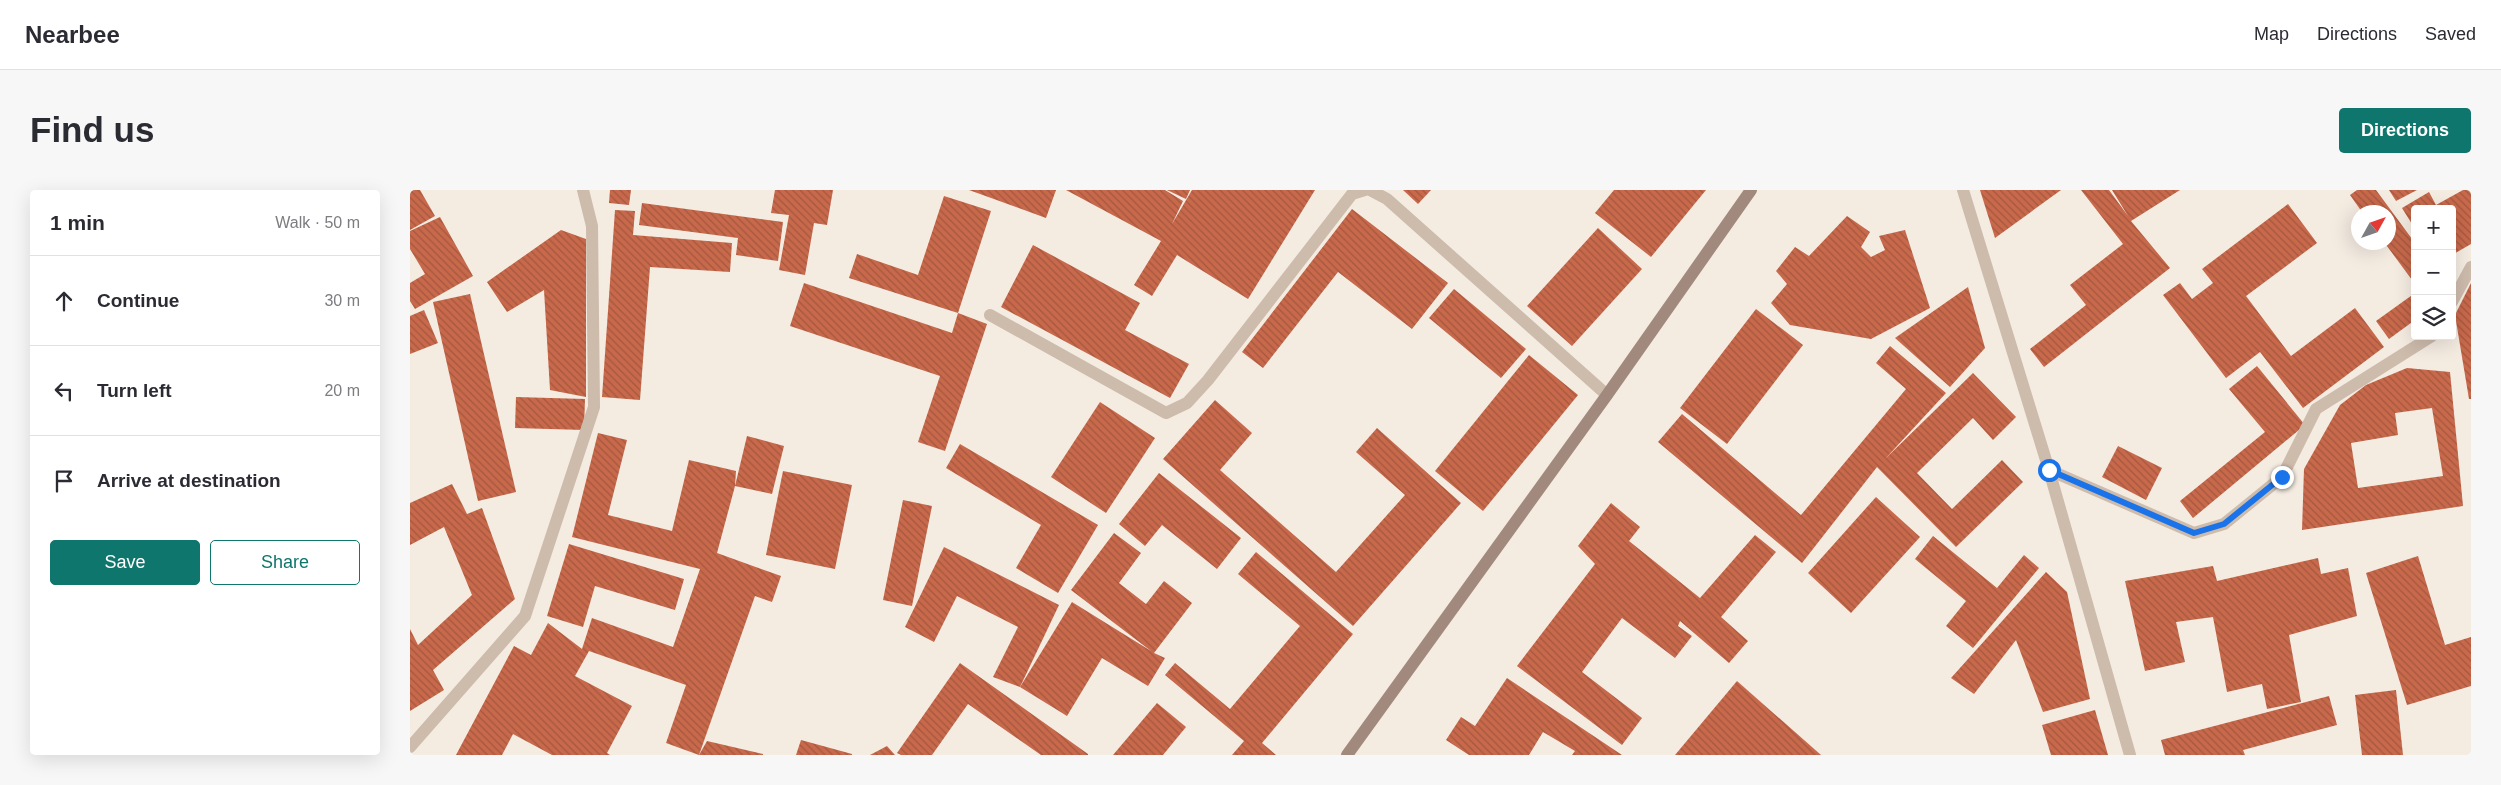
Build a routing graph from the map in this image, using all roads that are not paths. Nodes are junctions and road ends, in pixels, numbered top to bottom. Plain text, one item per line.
1 (583, 190) edge
2 (1365, 190) edge
3 (1370, 190) edge
4 (1751, 190) edge
5 (1963, 190) edge
6 (2471, 268) edge
7 (2456, 295) edge
8 (990, 315) dead end
9 (2426, 340) edge
10 (1607, 395) junction
11 (2049, 470) junction
12 (410, 747) edge
13 (1347, 755) edge
14 (2130, 755) edge

1 - 12 street
2 - 8 street
3 - 10 street
4 - 10 main road
5 - 11 street
6 - 7 street
9 - 11 street
10 - 13 main road
11 - 14 street

